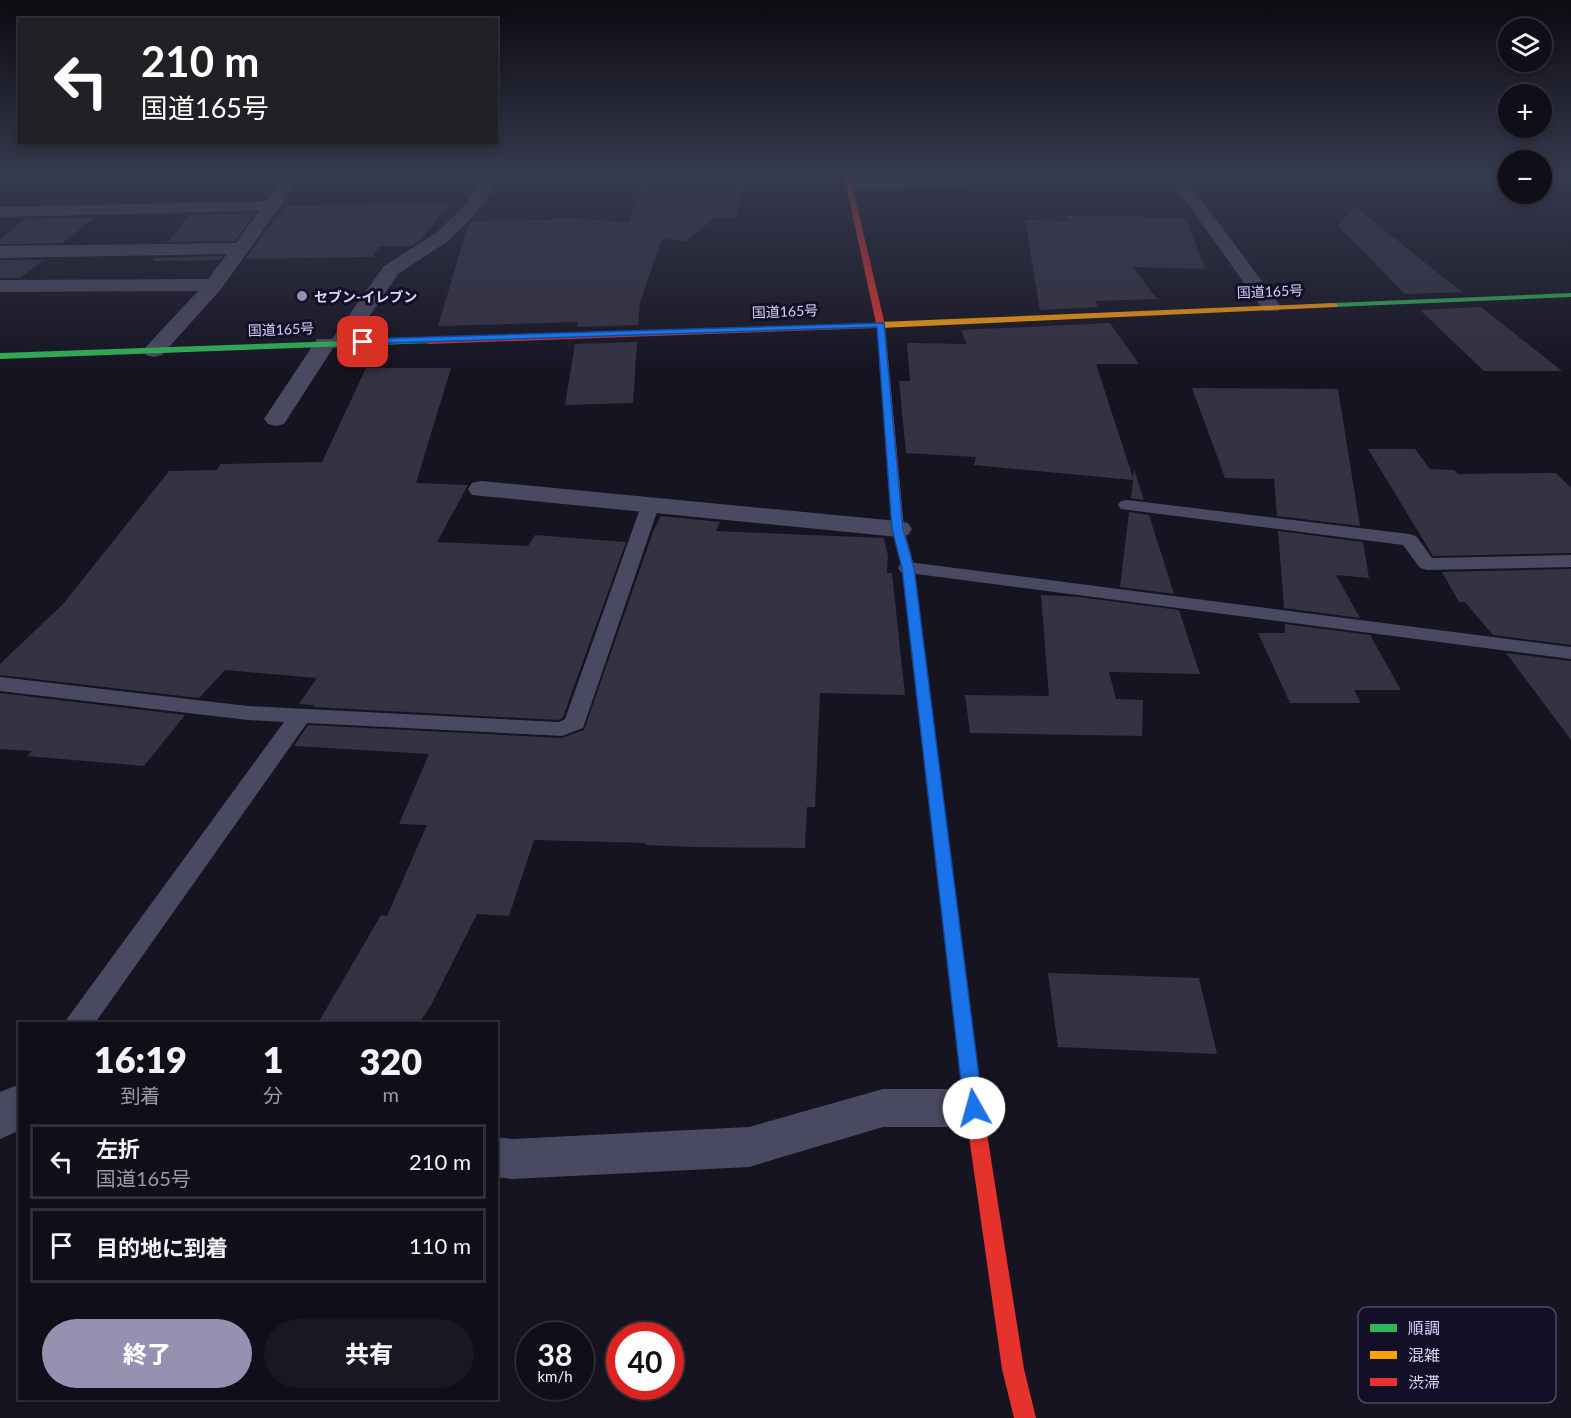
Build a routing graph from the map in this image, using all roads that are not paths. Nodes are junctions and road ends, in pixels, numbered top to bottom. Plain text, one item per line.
1 (245, 242) edge
2 (434, 242) edge
3 (863, 242) edge
4 (1224, 242) edge
5 (241, 248) junction
6 (0, 252) edge
7 (214, 285) junction
8 (0, 286) edge
9 (1571, 295) edge
10 (1271, 307) junction
11 (881, 325) junction
12 (332, 343) junction
13 (154, 350) junction
14 (0, 356) edge
15 (276, 419) dead end
16 (481, 489) dead end
17 (1127, 505) dead end
18 (650, 506) junction
19 (898, 529) junction
20 (1571, 561) edge
21 (908, 568) junction
22 (1571, 653) edge
23 (0, 684) edge
24 (300, 716) junction
25 (80, 1022) edge
26 (18, 1104) edge
27 (974, 1108) junction
28 (0, 1120) edge
29 (498, 1157) edge
30 (1025, 1418) edge

1 - 5 street
2 - 12 street
3 - 11 main road
4 - 10 street
5 - 6 street
5 - 7 street
7 - 8 street
7 - 13 street
9 - 10 main road, 国道165号
10 - 11 main road, 国道165号
11 - 12 main road, 国道165号
11 - 19 main road
12 - 13 main road, 国道165号
12 - 15 street
13 - 14 main road, 国道165号
16 - 18 street
17 - 20 lane
18 - 19 street
18 - 24 lane
19 - 21 main road
21 - 22 lane
21 - 27 main road
23 - 24 lane
24 - 25 lane
26 - 28 street
27 - 29 street
27 - 30 main road

